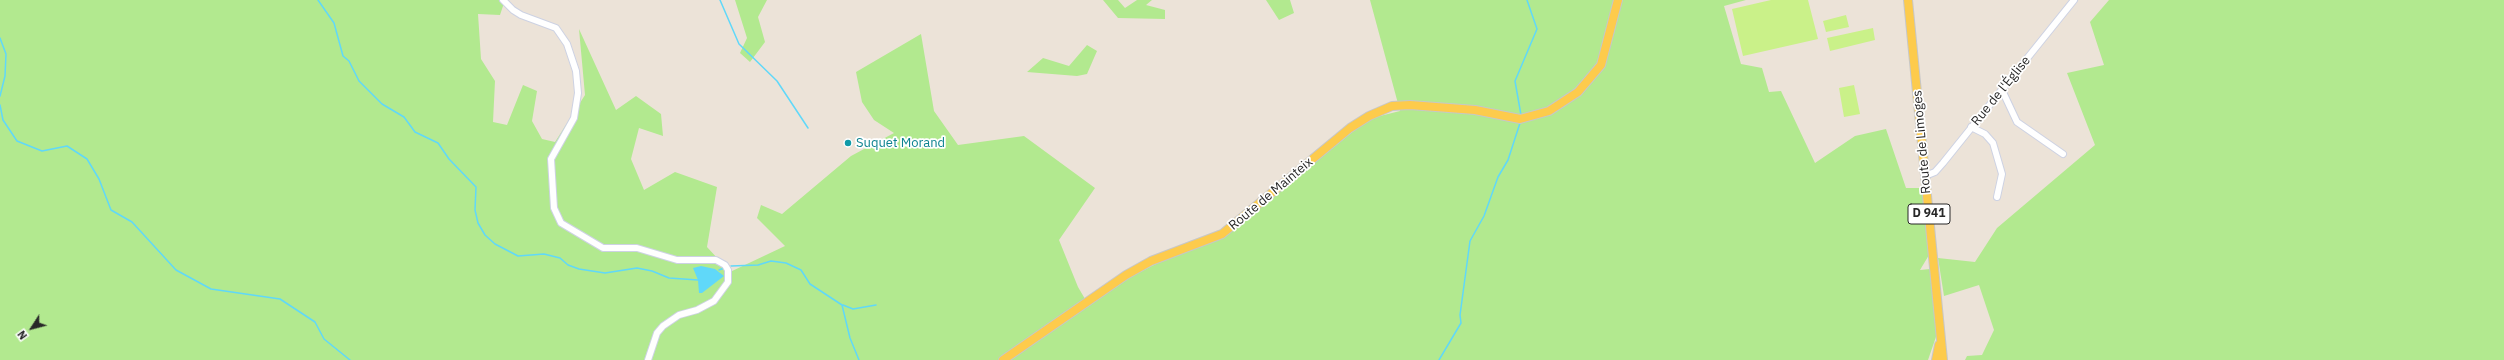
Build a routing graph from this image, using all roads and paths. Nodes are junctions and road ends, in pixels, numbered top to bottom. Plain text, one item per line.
1 (503, 0) edge
2 (1618, 0) edge
3 (1908, 0) edge
4 (2074, 0) edge
5 (2002, 90) junction
6 (1972, 127) junction
7 (2063, 154) dead end
8 (1925, 176) junction
9 (1997, 197) dead end
10 (1942, 332) junction
11 (648, 360) edge
12 (1003, 360) edge
13 (1936, 360) edge
14 (1943, 360) edge

1 - 11 street
2 - 12 main road, Route de Mainteix
3 - 8 main road, Route de Limoges / D 941
4 - 5 street, Rue de l'Église
5 - 6 street, Rue de l'Église
5 - 7 street
6 - 8 street, Rue de l'Église
6 - 9 street
8 - 10 main road, Route de Limoges / D 941
10 - 13 main road, Route de Limoges / D 941
10 - 14 main road, Route de Limoges / D 941

